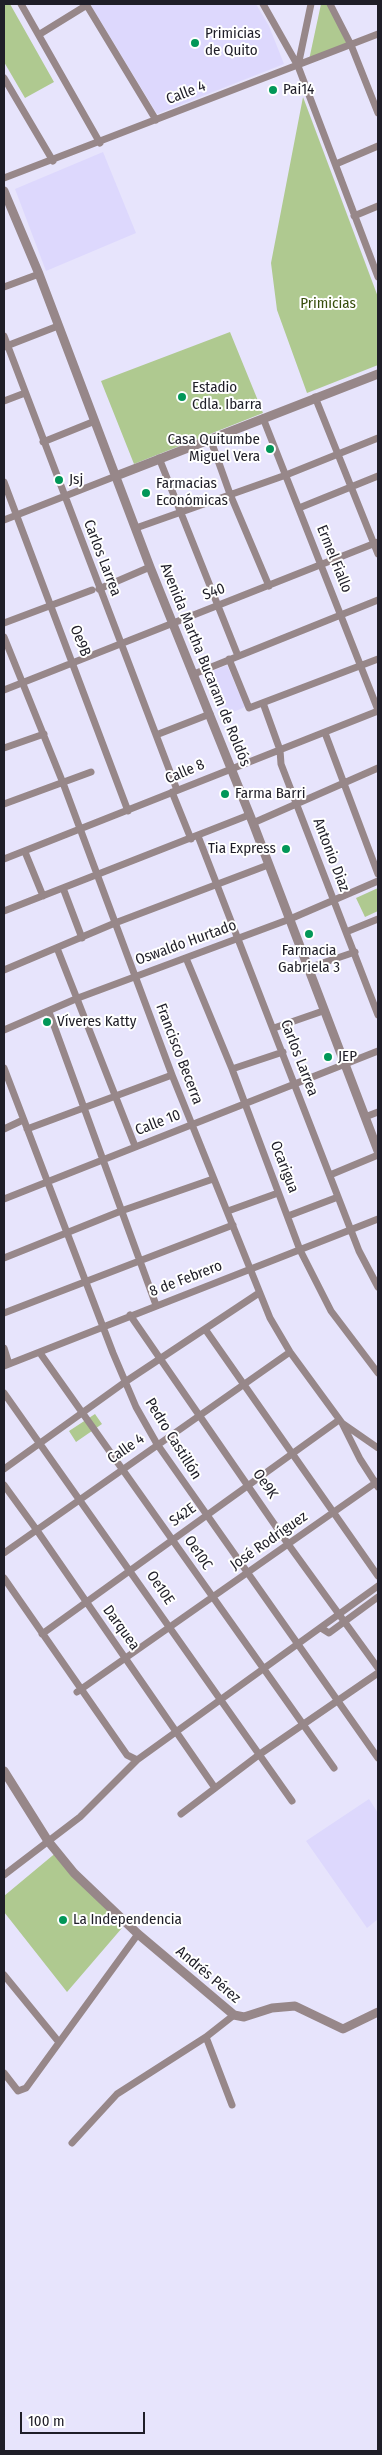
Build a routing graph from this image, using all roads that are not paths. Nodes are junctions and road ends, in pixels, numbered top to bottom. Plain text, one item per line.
1 (20, 4) edge
2 (87, 4) edge
3 (264, 4) edge
4 (311, 4) edge
5 (330, 4) edge
6 (40, 34) junction
7 (378, 34) edge
8 (351, 45) junction
9 (298, 66) junction
10 (4, 78) edge
11 (378, 113) edge
12 (156, 120) junction
13 (100, 143) junction
14 (378, 146) edge
15 (53, 161) junction
16 (336, 164) junction
17 (4, 178) edge
18 (4, 191) edge
19 (378, 206) edge
20 (354, 216) junction
21 (39, 274) junction
22 (378, 277) edge
23 (4, 287) edge
24 (58, 326) junction
25 (4, 336) edge
26 (5, 347) edge
27 (378, 374) edge
28 (25, 393) junction
29 (315, 397) junction
30 (4, 401) edge
31 (263, 418) junction
32 (95, 421) junction
33 (210, 438) junction
34 (378, 438) edge
35 (43, 442) junction
36 (338, 454) junction
37 (159, 458) junction
38 (286, 475) junction
39 (116, 476) junction
40 (378, 476) edge
41 (4, 482) edge
42 (351, 486) junction
43 (230, 494) junction
44 (63, 496) junction
45 (299, 508) junction
46 (182, 512) junction
47 (16, 515) junction
48 (4, 520) edge
49 (136, 528) junction
50 (376, 543) edge
51 (378, 554) edge
52 (321, 565) junction
53 (150, 567) junction
54 (269, 586) junction
55 (95, 589) junction
56 (378, 600) edge
57 (52, 604) junction
58 (218, 605) junction
59 (341, 614) junction
60 (4, 623) edge
61 (173, 623) junction
62 (4, 637) edge
63 (122, 645) junction
64 (238, 656) junction
65 (229, 659) junction
66 (378, 660) edge
67 (74, 662) junction
68 (361, 666) junction
69 (194, 674) junction
70 (22, 683) junction
71 (4, 690) edge
72 (263, 703) junction
73 (378, 710) edge
74 (210, 714) junction
75 (324, 733) junction
76 (44, 734) junction
77 (156, 735) junction
78 (4, 748) edge
79 (280, 750) junction
80 (231, 767) junction
81 (378, 768) edge
82 (91, 772) dead end
83 (343, 782) junction
84 (64, 783) junction
85 (175, 791) junction
86 (296, 803) junction
87 (4, 804) edge
88 (128, 811) junction
89 (251, 819) junction
90 (80, 829) junction
91 (195, 837) junction
92 (25, 852) junction
93 (4, 859) edge
94 (268, 865) junction
95 (378, 874) edge
96 (98, 875) junction
97 (378, 881) edge
98 (217, 886) junction
99 (63, 888) junction
100 (43, 896) junction
101 (333, 900) junction
102 (4, 911) edge
103 (290, 918) junction
104 (378, 919) edge
105 (116, 923) junction
106 (346, 932) junction
107 (82, 938) junction
108 (237, 939) junction
109 (58, 948) junction
110 (355, 952) junction
111 (186, 958) junction
112 (308, 968) junction
113 (4, 970) edge
114 (135, 976) junction
115 (78, 998) junction
116 (323, 1011) junction
117 (49, 1012) junction
118 (378, 1015) edge
119 (274, 1028) junction
120 (4, 1030) edge
121 (378, 1051) edge
122 (283, 1052) junction
123 (345, 1065) junction
124 (4, 1068) edge
125 (232, 1069) junction
126 (172, 1075) junction
127 (295, 1085) junction
128 (12, 1090) junction
129 (4, 1093) edge
130 (114, 1096) junction
131 (245, 1103) junction
132 (84, 1107) junction
133 (378, 1112) edge
134 (365, 1117) junction
135 (23, 1120) junction
136 (192, 1124) junction
137 (4, 1129) edge
138 (27, 1129) junction
139 (135, 1146) junction
140 (378, 1151) edge
141 (378, 1155) edge
142 (102, 1160) junction
143 (330, 1175) junction
144 (214, 1179) junction
145 (48, 1182) junction
146 (278, 1193) junction
147 (338, 1197) junction
148 (4, 1199) edge
149 (121, 1211) junction
150 (228, 1212) junction
151 (288, 1216) junction
152 (378, 1220) edge
153 (233, 1225) junction
154 (351, 1231) junction
155 (68, 1232) junction
156 (300, 1250) junction
157 (4, 1258) edge
158 (140, 1259) junction
159 (251, 1269) junction
160 (87, 1281) junction
161 (378, 1287) edge
162 (259, 1293) junction
163 (156, 1305) junction
164 (4, 1313) edge
165 (130, 1316) junction
166 (104, 1326) junction
167 (205, 1329) junction
168 (4, 1348) edge
169 (290, 1352) junction
170 (40, 1353) junction
171 (160, 1359) junction
172 (7, 1365) edge
173 (378, 1373) edge
174 (125, 1382) junction
175 (242, 1385) junction
176 (4, 1393) edge
177 (82, 1413) junction
178 (200, 1415) junction
179 (340, 1421) junction
180 (41, 1444) junction
181 (157, 1444) junction
182 (378, 1448) edge
183 (291, 1454) junction
184 (4, 1469) edge
185 (121, 1469) junction
186 (377, 1483) edge
187 (4, 1485) edge
188 (249, 1485) junction
189 (80, 1499) junction
190 (334, 1512) junction
191 (207, 1515) junction
192 (36, 1529) junction
193 (173, 1540) junction
194 (288, 1544) junction
195 (4, 1553) edge
196 (131, 1570) junction
197 (248, 1572) junction
198 (378, 1576) edge
199 (4, 1578) edge
200 (378, 1586) edge
201 (378, 1597) edge
202 (212, 1598) junction
203 (363, 1598) junction
204 (86, 1602) junction
205 (368, 1605) junction
206 (340, 1614) junction
207 (345, 1621) junction
208 (170, 1627) junction
209 (321, 1628) junction
210 (42, 1634) junction
211 (298, 1646) junction
212 (126, 1658) junction
213 (378, 1668) edge
214 (264, 1670) junction
215 (378, 1673) edge
216 (79, 1690) junction
217 (222, 1700) junction
218 (338, 1701) junction
219 (303, 1725) junction
220 (176, 1731) junction
221 (260, 1754) junction
222 (378, 1758) edge
223 (137, 1760) junction
224 (334, 1768) dead end
225 (4, 1771) edge
226 (214, 1788) junction
227 (292, 1801) dead end
228 (180, 1814) dead end
229 (48, 1841) junction
230 (4, 1875) edge
231 (138, 1934) junction
232 (4, 1975) edge
233 (378, 2012) edge
234 (234, 2015) junction
235 (206, 2036) junction
236 (58, 2041) junction
237 (4, 2073) edge
238 (232, 2105) dead end
239 (72, 2143) dead end

1 - 6 street
2 - 6 street
2 - 12 street
3 - 9 street
4 - 9 street
5 - 8 street
6 - 13 street
7 - 8 street, Calle 4
8 - 9 street, Calle 4
8 - 11 street
9 - 12 street, Calle 4
9 - 16 street
10 - 15 street
12 - 13 street, Calle 4
13 - 15 street, Calle 4
14 - 16 street
15 - 17 street, Calle 4
16 - 20 street
18 - 21 street, Avenida Martha Bucaram de Roldós
19 - 20 street
20 - 22 street
21 - 23 street
21 - 24 street, Avenida Martha Bucaram de Roldós
24 - 26 street
24 - 32 street, Avenida Martha Bucaram de Roldós
25 - 26 street, Carlos Larrea
26 - 28 street, Carlos Larrea
27 - 29 street
28 - 30 street
28 - 35 street, Carlos Larrea
29 - 31 street
29 - 36 street
31 - 33 street
31 - 38 street, Ermel Fiallo
32 - 35 street
32 - 39 street, Avenida Martha Bucaram de Roldós
33 - 37 street
33 - 43 street
34 - 36 street
35 - 44 street, Carlos Larrea
36 - 38 street
36 - 42 street
37 - 39 street
37 - 46 street
38 - 43 street
38 - 45 street, Ermel Fiallo
39 - 44 street
39 - 49 street, Avenida Martha Bucaram de Roldós
40 - 42 street
41 - 47 street, Oe9B
42 - 45 street
42 - 50 street
43 - 46 street
43 - 54 street
44 - 47 street
44 - 55 street, Carlos Larrea
45 - 52 street, Ermel Fiallo
46 - 49 street
46 - 58 street
47 - 48 street
47 - 57 street, Oe9B
49 - 53 street, Avenida Martha Bucaram de Roldós
50 - 51 street
50 - 52 street, S40
52 - 54 street, S40
52 - 59 street, Ermel Fiallo
53 - 55 street
53 - 61 street, Avenida Martha Bucaram de Roldós
54 - 58 street, S40
55 - 57 street
55 - 63 street, Carlos Larrea
56 - 59 street
57 - 60 street
57 - 67 street, Oe9B
58 - 61 street, S40
58 - 64 street
59 - 64 street
59 - 68 street, Ermel Fiallo
61 - 63 street, S40
61 - 69 street, Avenida Martha Bucaram de Roldós
62 - 70 street, Francisco Becerra
63 - 67 street, S40
63 - 77 street, Carlos Larrea
64 - 65 street
65 - 69 street
65 - 72 street
66 - 68 street
67 - 70 street, S40
67 - 88 street, Oe9B
68 - 72 street
68 - 73 street, Ermel Fiallo
69 - 74 street, Avenida Martha Bucaram de Roldós
70 - 71 street, S40
70 - 76 street, Francisco Becerra
72 - 79 street, Antonio Diaz
73 - 75 street, Calle 8
74 - 77 street
74 - 80 street, Avenida Martha Bucaram de Roldós
75 - 79 street, Calle 8
75 - 83 street
76 - 78 street
76 - 84 street, Francisco Becerra
77 - 85 street, Carlos Larrea
79 - 80 street, Calle 8
79 - 86 street, Antonio Diaz
80 - 85 street, Calle 8
80 - 89 street, Avenida Martha Bucaram de Roldós
81 - 83 street
82 - 84 street
83 - 86 street
83 - 95 street
84 - 87 street
84 - 90 street, Francisco Becerra
85 - 88 street, Calle 8
85 - 91 street, Carlos Larrea
86 - 89 street
86 - 101 street, Antonio Diaz
88 - 90 street, Calle 8
89 - 91 street
89 - 94 street, Avenida Martha Bucaram de Roldós
90 - 92 street, Calle 8
90 - 96 street, Francisco Becerra
91 - 96 street
91 - 98 street, Carlos Larrea
92 - 93 street, Calle 8
92 - 100 street
94 - 98 street
94 - 103 street, Avenida Martha Bucaram de Roldós
96 - 99 street
96 - 105 street, Francisco Becerra
97 - 101 street, Oswaldo Hurtado
98 - 105 street
98 - 108 street, Carlos Larrea
99 - 100 street
99 - 107 street
100 - 102 street
101 - 103 street, Oswaldo Hurtado
101 - 106 street, Antonio Diaz
103 - 108 street, Oswaldo Hurtado
103 - 112 street, Avenida Martha Bucaram de Roldós
104 - 106 street
105 - 107 street
105 - 114 street, Francisco Becerra
106 - 110 street, Antonio Diaz
107 - 109 street
108 - 111 street, Oswaldo Hurtado
108 - 119 street, Carlos Larrea
109 - 113 street
109 - 115 street
110 - 112 street
110 - 118 street, Antonio Diaz
111 - 114 street, Oswaldo Hurtado
111 - 125 street, Ocarigua
112 - 116 street, Avenida Martha Bucaram de Roldós
114 - 115 street, Oswaldo Hurtado
114 - 126 street, Francisco Becerra
115 - 117 street, Oswaldo Hurtado
115 - 130 street
116 - 119 street
116 - 123 street, Avenida Martha Bucaram de Roldós
117 - 120 street, Oswaldo Hurtado
117 - 132 street
119 - 122 street, Carlos Larrea
121 - 123 street, Calle 10
122 - 125 street
122 - 127 street, Carlos Larrea
123 - 127 street, Calle 10
123 - 134 street, Avenida Martha Bucaram de Roldós
124 - 128 street, Pedro Castillón
125 - 131 street, Ocarigua
126 - 130 street
126 - 136 street, Francisco Becerra
127 - 131 street, Calle 10
127 - 143 street, Carlos Larrea
128 - 129 street
128 - 135 street, Pedro Castillón
130 - 132 street
130 - 139 street
131 - 136 street, Calle 10
131 - 146 street, Ocarigua
132 - 138 street
132 - 142 street
133 - 134 street
134 - 140 street, Avenida Martha Bucaram de Roldós
135 - 137 street
135 - 138 street, Pedro Castillón
136 - 139 street, Calle 10
136 - 144 street, Francisco Becerra
138 - 145 street, Pedro Castillón
139 - 142 street, Calle 10
141 - 143 street
142 - 145 street, Calle 10
142 - 149 street
143 - 147 street, Carlos Larrea
144 - 149 street
144 - 150 street, Francisco Becerra
145 - 148 street, Calle 10
145 - 155 street, Pedro Castillón
146 - 150 street
146 - 151 street, Ocarigua
147 - 151 street
147 - 154 street, Carlos Larrea
149 - 155 street
149 - 158 street
150 - 153 street, Francisco Becerra
151 - 156 street, Ocarigua
152 - 154 street, 8 de Febrero
153 - 158 street
153 - 159 street, Francisco Becerra
154 - 156 street, 8 de Febrero
154 - 161 street, Carlos Larrea
155 - 157 street
155 - 160 street, Pedro Castillón
156 - 159 street, 8 de Febrero
156 - 173 street, Ocarigua
158 - 160 street
158 - 163 street
159 - 162 street, Francisco Becerra
159 - 163 street, 8 de Febrero
160 - 164 street
160 - 166 street, Pedro Castillón
162 - 167 street
162 - 169 street, Francisco Becerra
163 - 165 street, 8 de Febrero
165 - 166 street, 8 de Febrero
165 - 171 street, Oe9K
166 - 170 street, 8 de Febrero
166 - 174 street, Pedro Castillón
167 - 171 street
167 - 175 street
168 - 172 street
169 - 175 street, Calle 4
169 - 179 street, Francisco Becerra
170 - 172 street, 8 de Febrero
170 - 177 street, Oe10C
171 - 174 street
171 - 178 street, Oe9K
174 - 177 street
174 - 181 street, Pedro Castillón
175 - 178 street, Calle 4
175 - 183 street
176 - 180 street, Oe10E
177 - 180 street
177 - 185 street, Oe10C
178 - 181 street, Calle 4
178 - 188 street, Oe9K
179 - 182 street, Francisco Becerra
179 - 183 street, S42E
179 - 186 street
180 - 184 street
180 - 189 street, Oe10E
181 - 185 street, Calle 4
181 - 191 street, Pedro Castillón
183 - 188 street, S42E
183 - 190 street
185 - 189 street, Calle 4
185 - 193 street, Oe10C
186 - 190 street, José Rodríguez
187 - 192 street, Darquea
188 - 191 street, S42E
188 - 194 street, Oe9K
189 - 192 street, Calle 4
189 - 196 street, Oe10E
190 - 194 street, José Rodríguez
190 - 198 street
191 - 193 street, S42E
191 - 197 street, Pedro Castillón
192 - 195 street, Calle 4
192 - 204 street, Darquea
193 - 196 street, S42E
193 - 202 street, Oe10C
194 - 197 street, José Rodríguez
194 - 206 street, Oe9K
196 - 204 street, S42E
196 - 208 street, Oe10E
197 - 202 street, José Rodríguez
197 - 211 street, Pedro Castillón
199 - 210 street
200 - 203 street
201 - 205 street
202 - 208 street, José Rodríguez
202 - 214 street, Oe10C
203 - 205 street
203 - 206 street
204 - 210 street, S42E
204 - 212 street, Darquea
205 - 207 street
206 - 207 street, Oe9K
206 - 209 street
207 - 209 street
207 - 213 street, Oe9K
208 - 212 street, José Rodríguez
208 - 217 street, Oe10E
209 - 211 street
210 - 216 street
211 - 214 street
211 - 218 street, Pedro Castillón
212 - 216 street, José Rodríguez
212 - 220 street, Darquea
214 - 217 street
214 - 219 street, Oe10C
215 - 218 street
216 - 223 street
217 - 220 street
217 - 221 street, Oe10E
218 - 219 street
218 - 222 street, Pedro Castillón
219 - 221 street
219 - 224 street, Oe10C
220 - 223 street
220 - 226 street, Darquea
221 - 226 street
221 - 227 street, Oe10E
223 - 229 street
225 - 229 street, Andrés Pérez
226 - 228 street
229 - 230 street
229 - 231 street, Andrés Pérez
231 - 234 street, Andrés Pérez
231 - 236 street
232 - 236 street
233 - 234 street, Andrés Pérez
234 - 235 street
235 - 238 street
235 - 239 street
236 - 237 street

